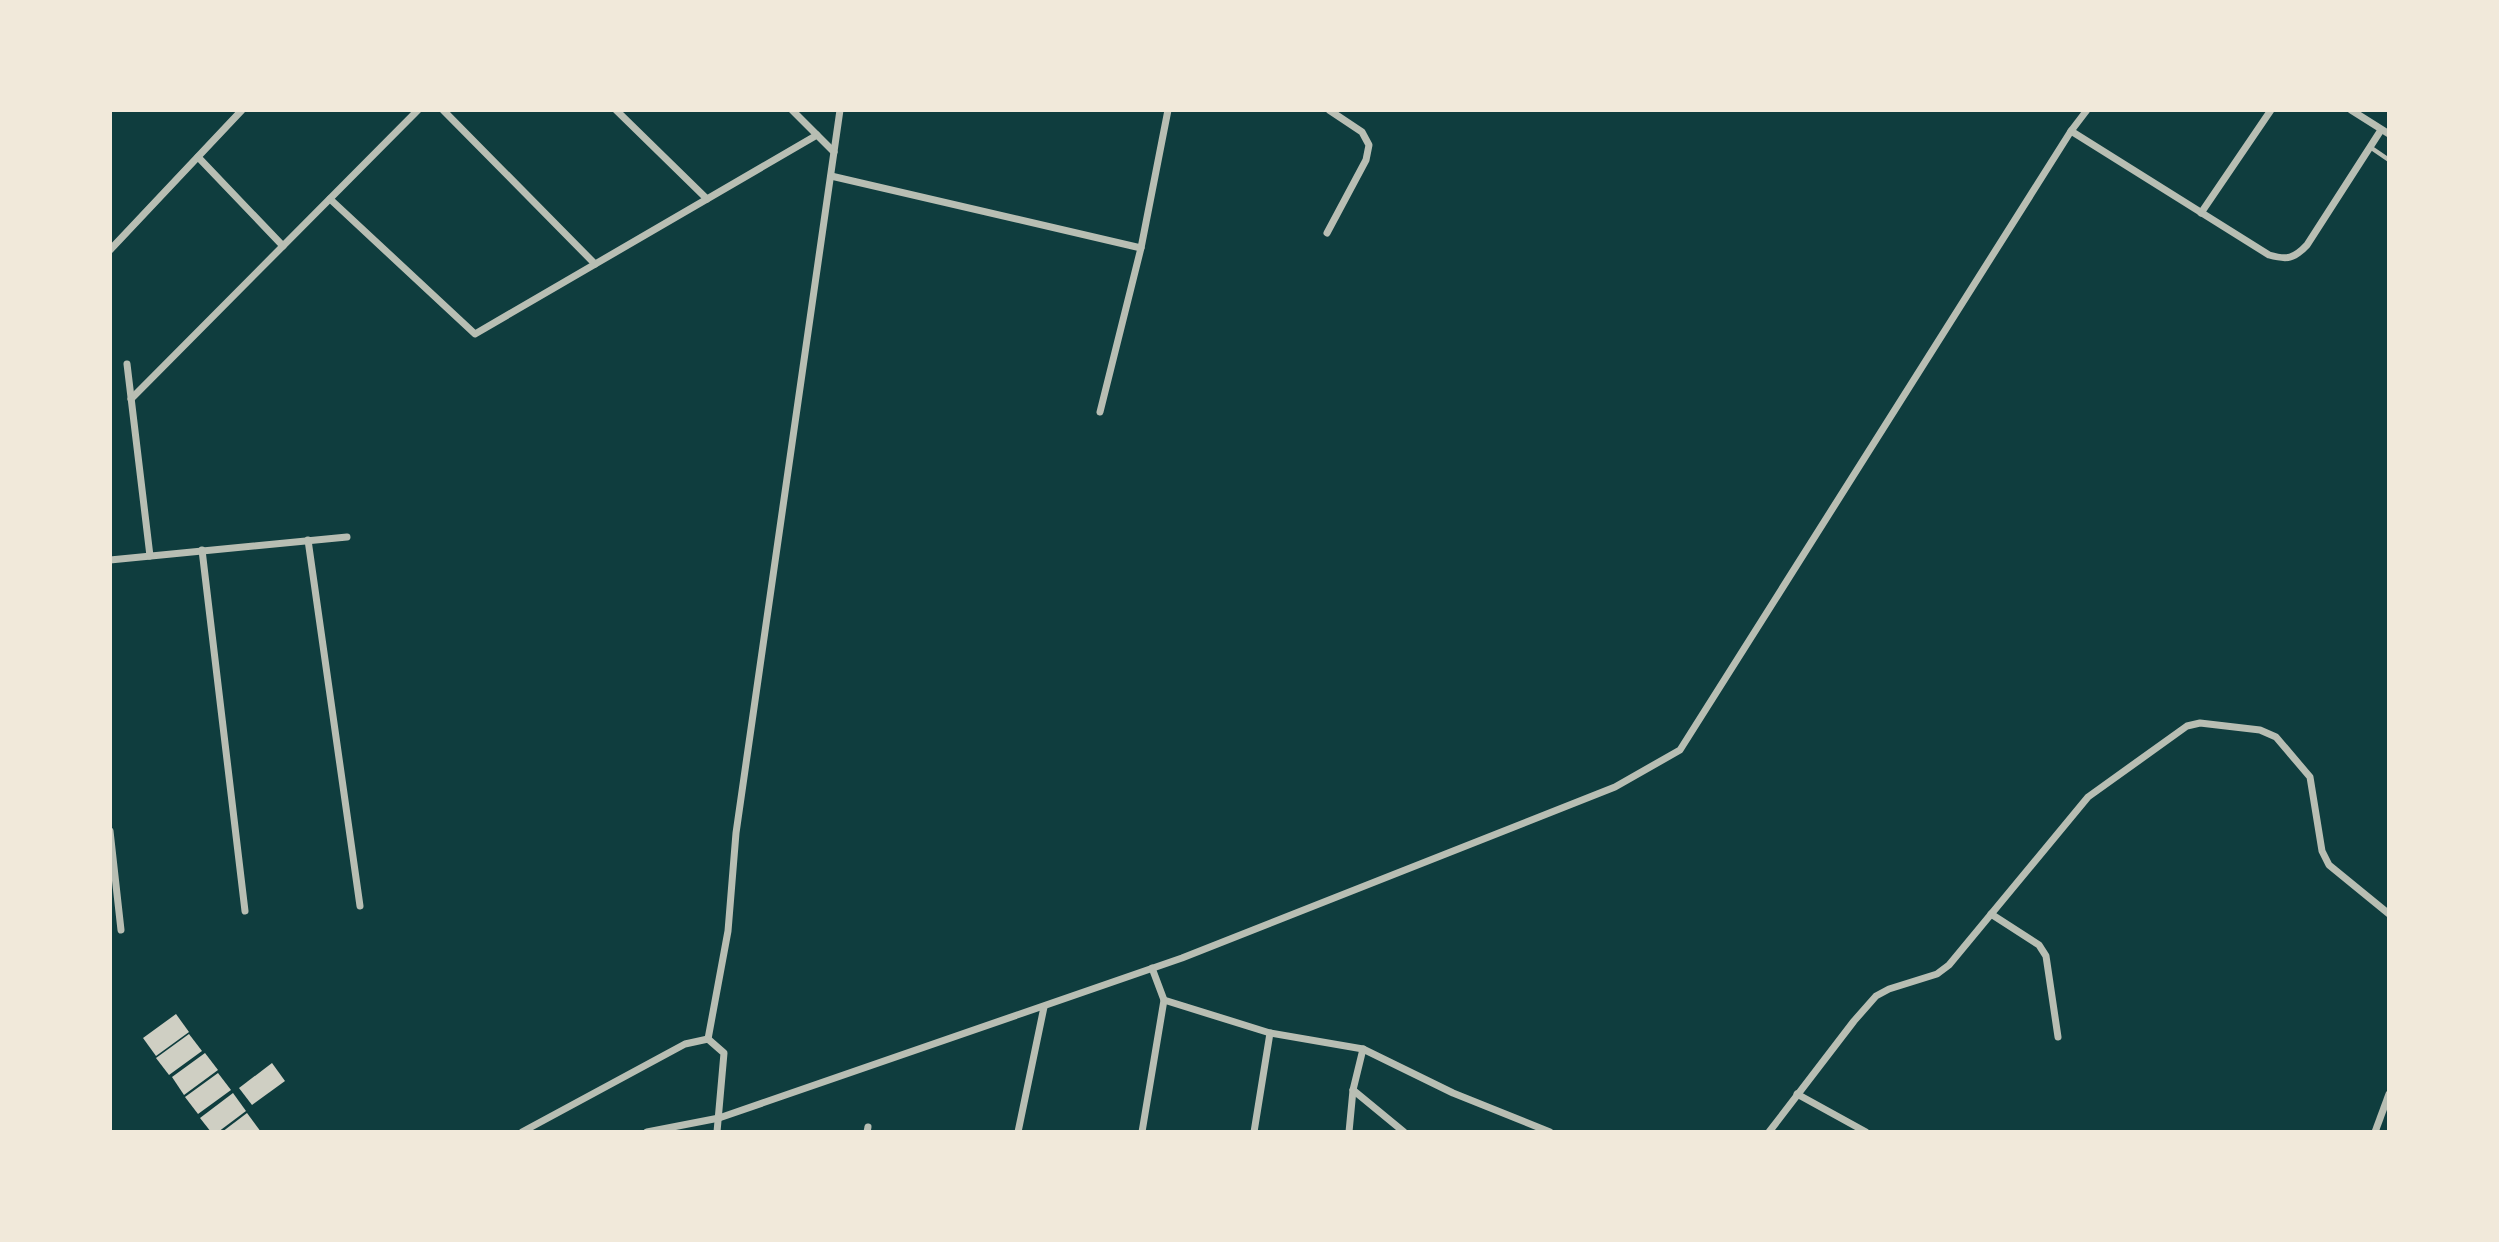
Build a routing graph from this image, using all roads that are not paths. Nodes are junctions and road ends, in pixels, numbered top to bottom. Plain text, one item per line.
1 (242, 110) edge
2 (418, 110) edge
3 (443, 110) edge
4 (616, 110) edge
5 (792, 110) edge
6 (841, 110) edge
7 (1168, 110) edge
8 (1329, 110) edge
9 (2087, 110) edge
10 (2271, 110) edge
11 (2351, 110) edge
12 (2071, 131) junction
13 (2385, 132) edge
14 (817, 135) junction
15 (2370, 147) junction
16 (834, 152) junction
17 (198, 157) junction
18 (2389, 160) edge
19 (831, 176) junction
20 (330, 199) junction
21 (707, 199) junction
22 (2201, 213) junction
23 (1327, 233) dead end
24 (283, 246) junction
25 (1141, 248) junction
26 (110, 250) edge
27 (595, 264) junction
28 (127, 364) dead end
29 (131, 399) junction
30 (1100, 412) dead end
31 (347, 537) dead end
32 (309, 540) junction
33 (202, 550) junction
34 (150, 556) junction
35 (110, 560) edge
36 (110, 831) edge
37 (360, 906) dead end
38 (244, 911) dead end
39 (1991, 914) junction
40 (2389, 914) edge
41 (121, 930) dead end
42 (1152, 968) junction
43 (1164, 1000) junction
44 (1044, 1007) junction
45 (1270, 1033) junction
46 (2058, 1037) dead end
47 (708, 1039) junction
48 (1363, 1049) junction
49 (1353, 1090) junction
50 (1797, 1094) junction
51 (2389, 1094) edge
52 (719, 1118) junction
53 (522, 1132) edge
54 (647, 1132) edge
55 (717, 1132) edge
56 (1018, 1132) edge
57 (1142, 1132) edge
58 (1254, 1132) edge
59 (1349, 1132) edge
60 (1404, 1132) edge
61 (1550, 1132) edge
62 (1769, 1132) edge
63 (1866, 1132) edge
64 (2375, 1132) edge

1 - 17 street
2 - 20 street
3 - 27 street
4 - 21 street
5 - 14 street
6 - 16 street
7 - 25 street
8 - 23 street
9 - 12 street
10 - 22 street
11 - 13 street
12 - 22 street
12 - 42 street
13 - 15 street
14 - 16 street
14 - 21 street
15 - 18 lane
15 - 22 street
16 - 19 street
17 - 24 street
17 - 26 street
19 - 25 street
19 - 47 street
20 - 24 street
20 - 27 street
21 - 27 street
24 - 29 street
25 - 30 street
28 - 29 street
29 - 34 street
31 - 32 street
32 - 33 street
32 - 37 street
33 - 34 street
33 - 38 street
34 - 35 street
36 - 41 street
39 - 40 street
39 - 46 street
39 - 50 street
42 - 43 street
42 - 44 street
43 - 45 street
43 - 57 street
44 - 52 street
44 - 56 street
45 - 48 street
45 - 58 street
47 - 52 street
47 - 53 street
48 - 49 street
48 - 61 street
49 - 59 street
49 - 60 street
50 - 62 street
50 - 63 street
51 - 64 street
52 - 54 street
52 - 55 street

